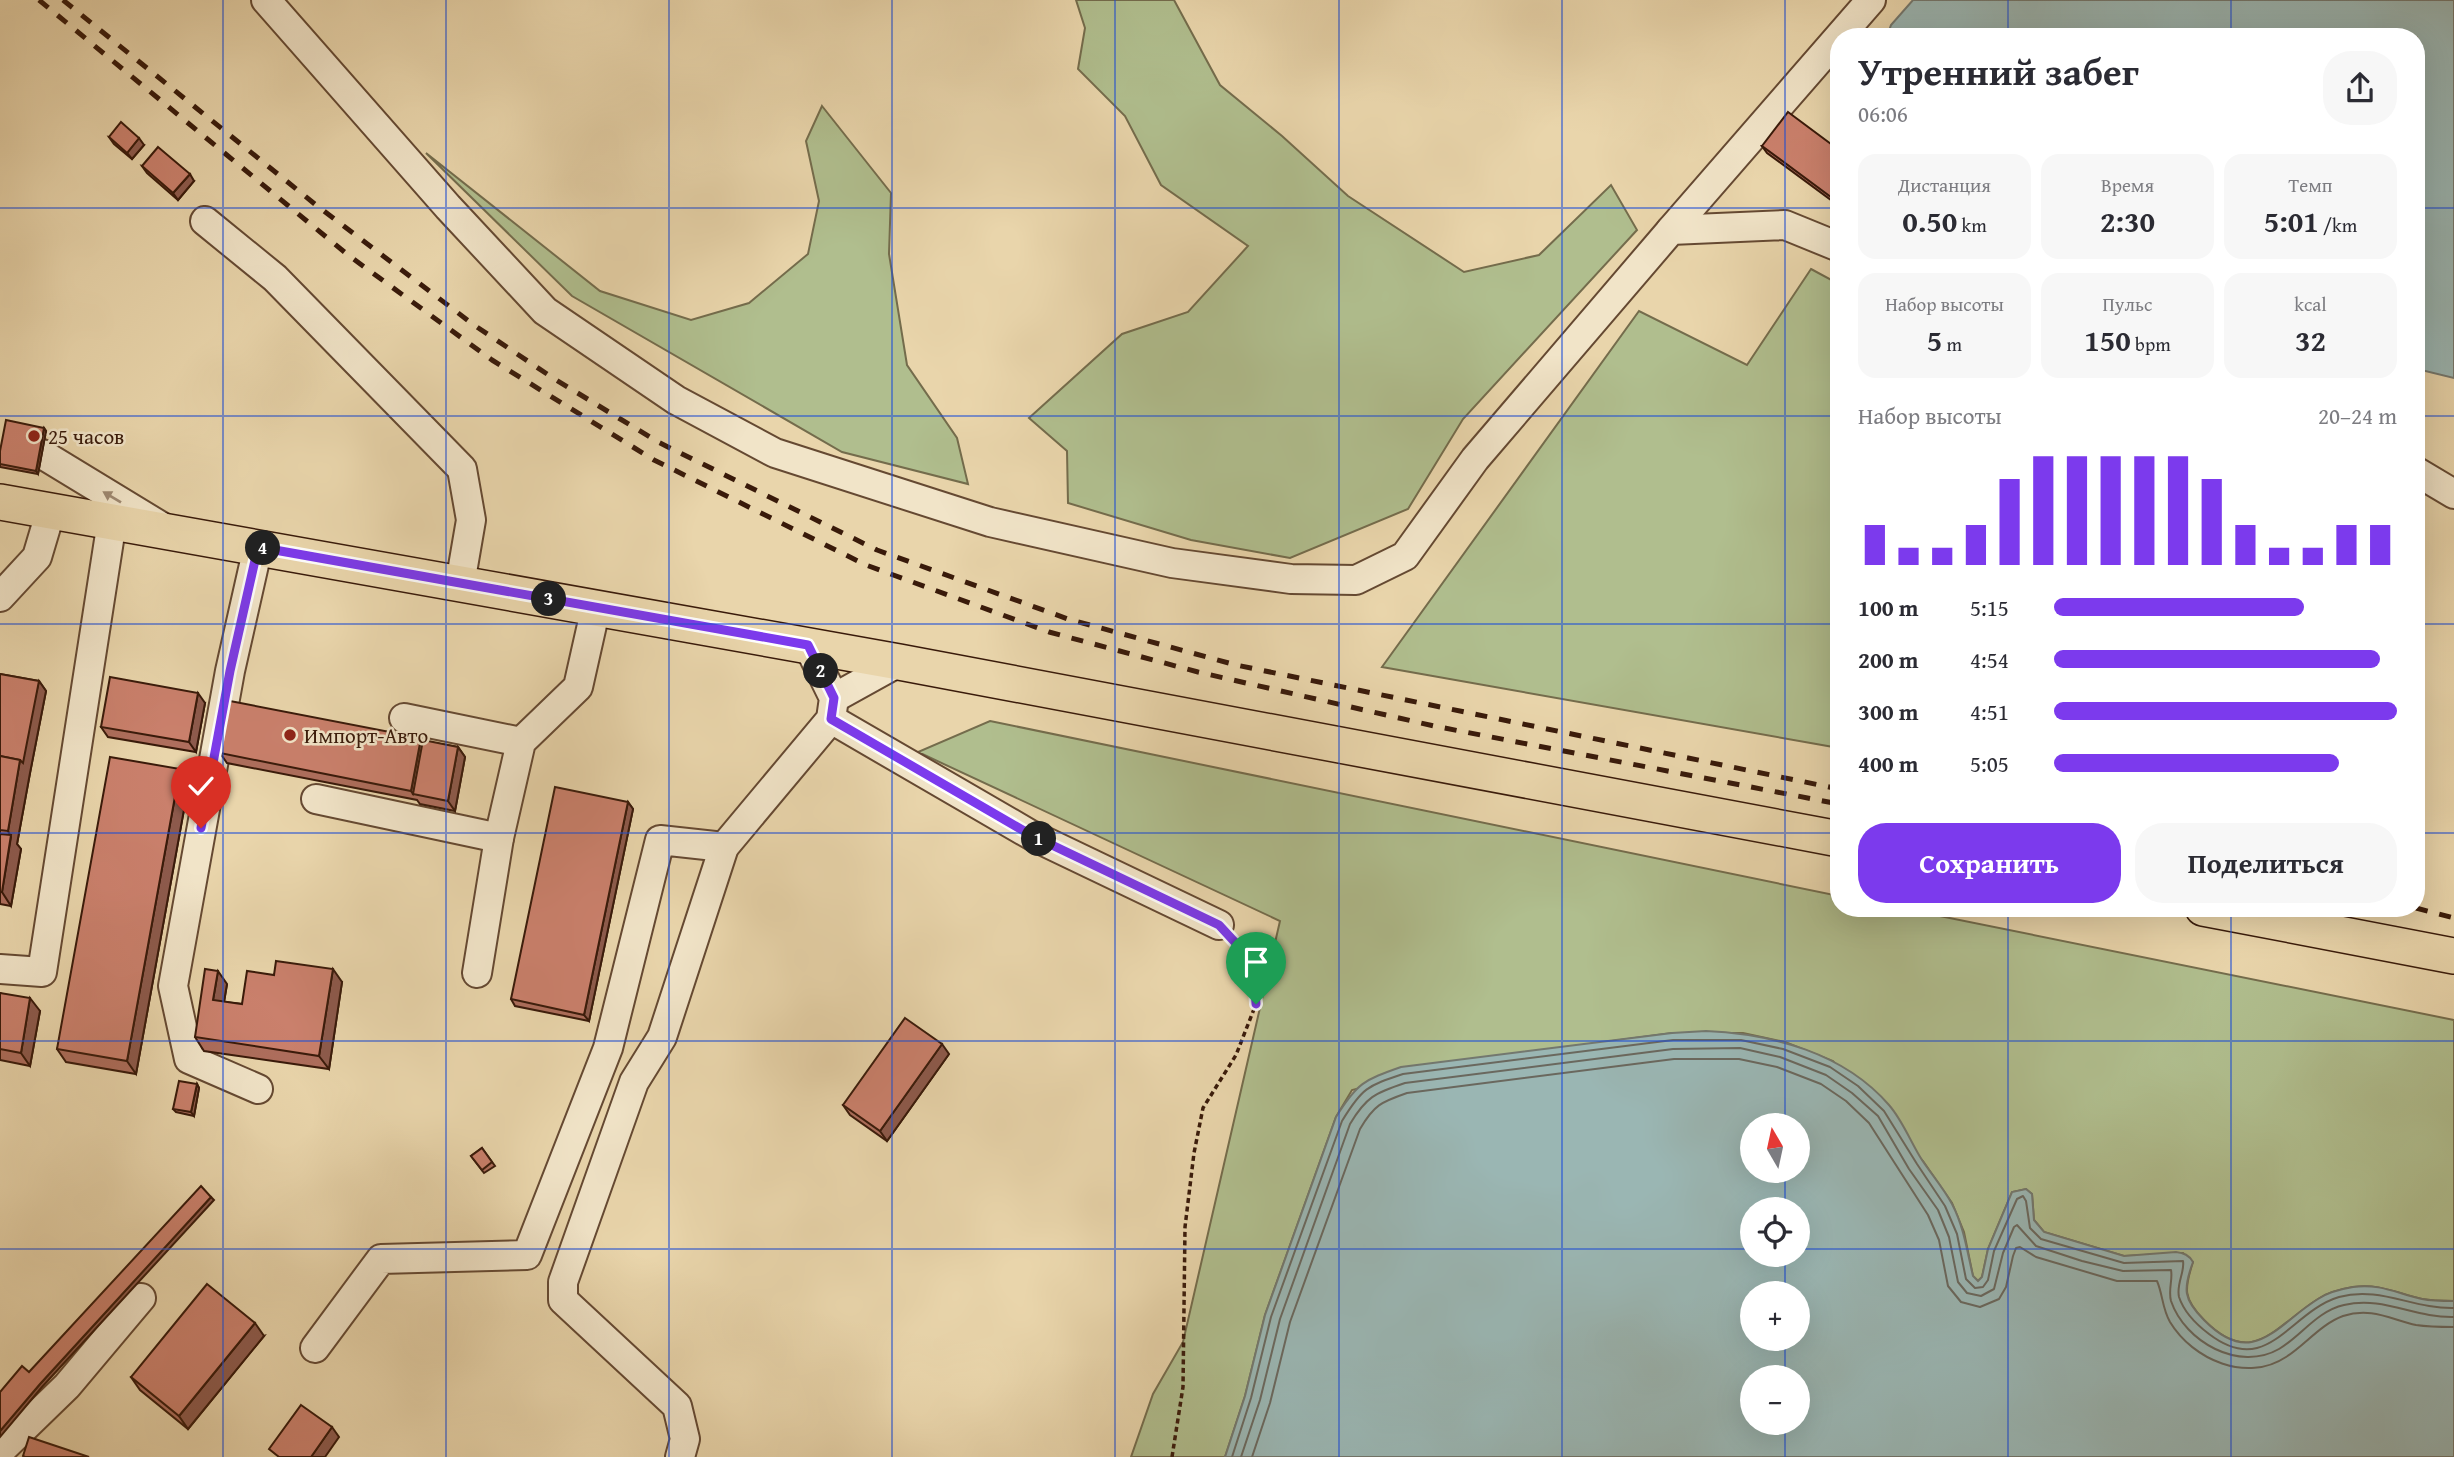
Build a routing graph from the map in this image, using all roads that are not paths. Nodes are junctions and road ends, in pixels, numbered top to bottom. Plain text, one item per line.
1 (266, 0) edge
2 (1871, 0) edge
3 (1847, 28) edge
4 (1830, 47) edge
5 (205, 221) dead end
6 (1671, 230) junction
7 (1830, 243) edge
8 (42, 454) edge
9 (2425, 477) edge
10 (2454, 494) edge
11 (0, 502) edge
12 (51, 510) junction
13 (112, 521) junction
14 (170, 533) junction
15 (258, 547) junction
16 (460, 584) junction
17 (0, 597) edge
18 (596, 607) junction
19 (808, 645) junction
20 (900, 662) junction
21 (833, 708) junction
22 (404, 718) dead end
23 (521, 742) junction
24 (316, 799) dead end
25 (1830, 837) edge
26 (499, 838) junction
27 (724, 847) junction
28 (2250, 917) edge
29 (1219, 925) road end
30 (2454, 956) edge
31 (0, 969) edge
32 (477, 973) dead end
33 (258, 1088) dead end
34 (141, 1298) dead end
35 (315, 1348) dead end
36 (0, 1451) edge
37 (680, 1457) edge

1 - 6 lane
2 - 3 lane
4 - 6 lane
5 - 16 lane
6 - 7 lane
14 -> 8 lane
9 - 10 lane
11 - 12 main road
12 - 13 main road
12 - 17 lane
13 - 14 main road
13 - 31 lane
14 - 15 main road
15 - 16 main road
15 - 33 lane
16 - 18 main road
18 - 19 main road
18 - 23 lane
19 - 20 main road
19 - 21 lane
20 - 21 lane
20 - 25 main road
21 - 27 lane
21 - 29 lane
22 - 23 lane
23 - 26 lane
24 - 26 lane
26 - 32 lane
27 - 35 lane
27 - 37 lane
28 - 30 main road
34 - 36 lane

